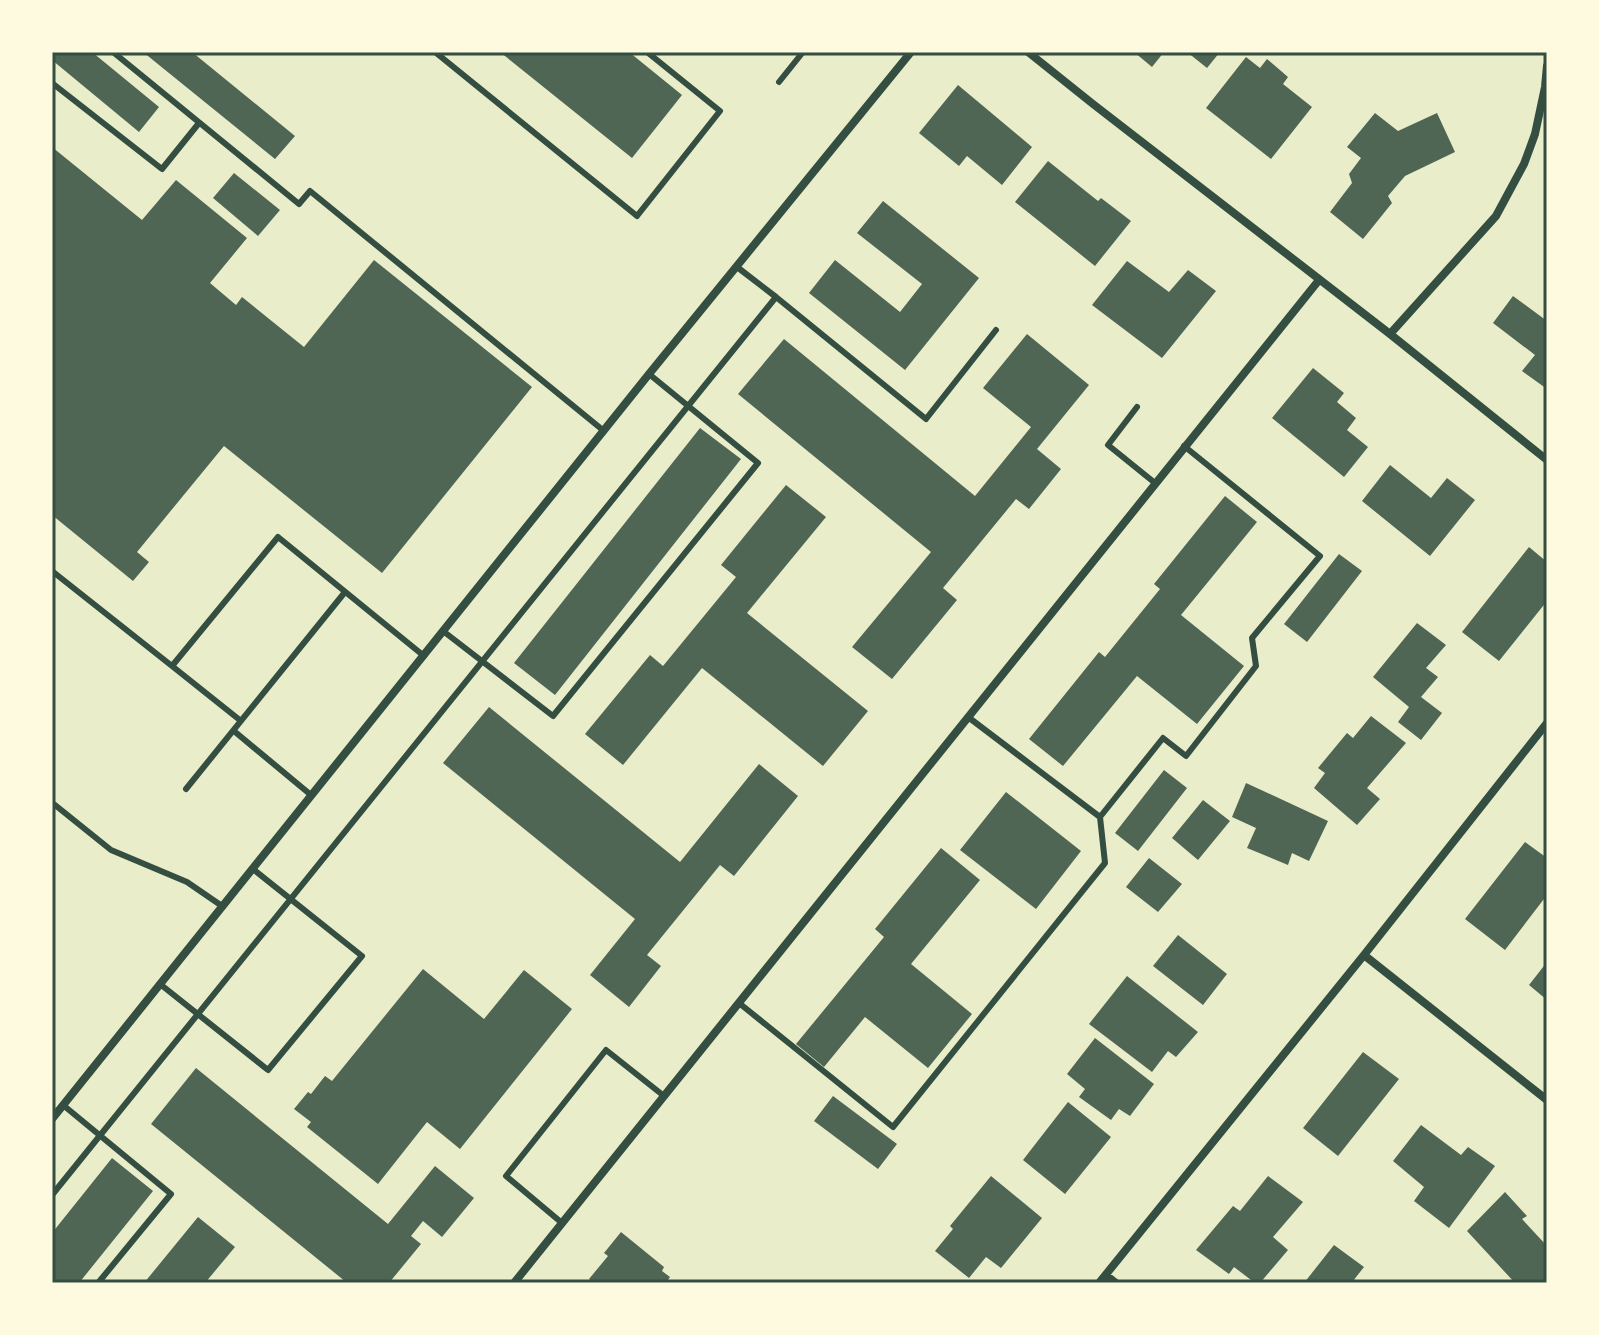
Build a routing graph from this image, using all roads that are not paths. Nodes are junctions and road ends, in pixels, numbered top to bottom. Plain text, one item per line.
1 (113, 52) edge
2 (435, 52) edge
3 (647, 52) edge
4 (803, 52) edge
5 (911, 52) edge
6 (1028, 52) edge
7 (1547, 66) edge
8 (779, 82) dead end
9 (52, 83) edge
10 (199, 123) junction
11 (737, 267) junction
12 (1319, 280) junction
13 (776, 297) junction
14 (996, 330) dead end
15 (1390, 334) junction
16 (649, 374) junction
17 (688, 406) junction
18 (1137, 407) dead end
19 (604, 431) junction
20 (1184, 446) junction
21 (1547, 460) edge
22 (1155, 483) junction
23 (52, 571) edge
24 (345, 592) junction
25 (443, 631) junction
26 (424, 656) junction
27 (482, 661) junction
28 (172, 666) junction
29 (968, 717) junction
30 (241, 721) junction
31 (1547, 723) edge
32 (234, 731) junction
33 (186, 789) dead end
34 (311, 795) junction
35 (55, 805) dead end
36 (1100, 817) junction
37 (253, 869) junction
38 (291, 899) junction
39 (222, 906) junction
40 (1364, 955) junction
41 (160, 984) junction
42 (739, 1003) junction
43 (197, 1014) junction
44 (664, 1096) junction
45 (1547, 1100) edge
46 (63, 1105) junction
47 (52, 1119) edge
48 (100, 1135) junction
49 (52, 1195) edge
50 (562, 1223) junction
51 (1106, 1275) junction
52 (98, 1283) edge
53 (514, 1283) edge
54 (1099, 1283) edge
55 (1116, 1283) edge

1 - 10 lane
2 - 3 lane
4 - 8 lane
5 - 11 street
6 - 12 street
7 - 15 street
9 - 10 lane
10 - 19 lane
11 - 13 lane
11 - 16 street
12 - 15 street
12 - 20 street
13 - 14 lane
13 - 17 lane
15 - 21 street
16 - 17 lane
16 - 19 street
17 - 27 lane
17 - 27 lane
18 - 22 lane
19 - 25 street
20 - 22 street
20 - 36 lane
22 - 29 street
23 - 28 lane
24 - 26 lane
24 - 28 lane
24 - 30 lane
25 - 26 street
25 - 27 lane
26 - 34 street
27 - 38 lane
28 - 30 lane
29 - 36 lane
29 - 42 street
30 - 32 lane
31 - 40 street
32 - 33 lane
32 - 34 lane
34 - 37 street
35 - 39 lane
36 - 42 lane
37 - 38 lane
37 - 39 street
38 - 43 lane
38 - 43 lane
39 - 41 street
40 - 45 street
40 - 51 street
41 - 43 lane
41 - 46 street
42 - 44 street
43 - 48 lane
44 - 50 street
44 - 50 lane
46 - 47 street
46 - 48 lane
48 - 49 lane
48 - 52 lane
50 - 53 street
51 - 54 street
51 - 55 street

